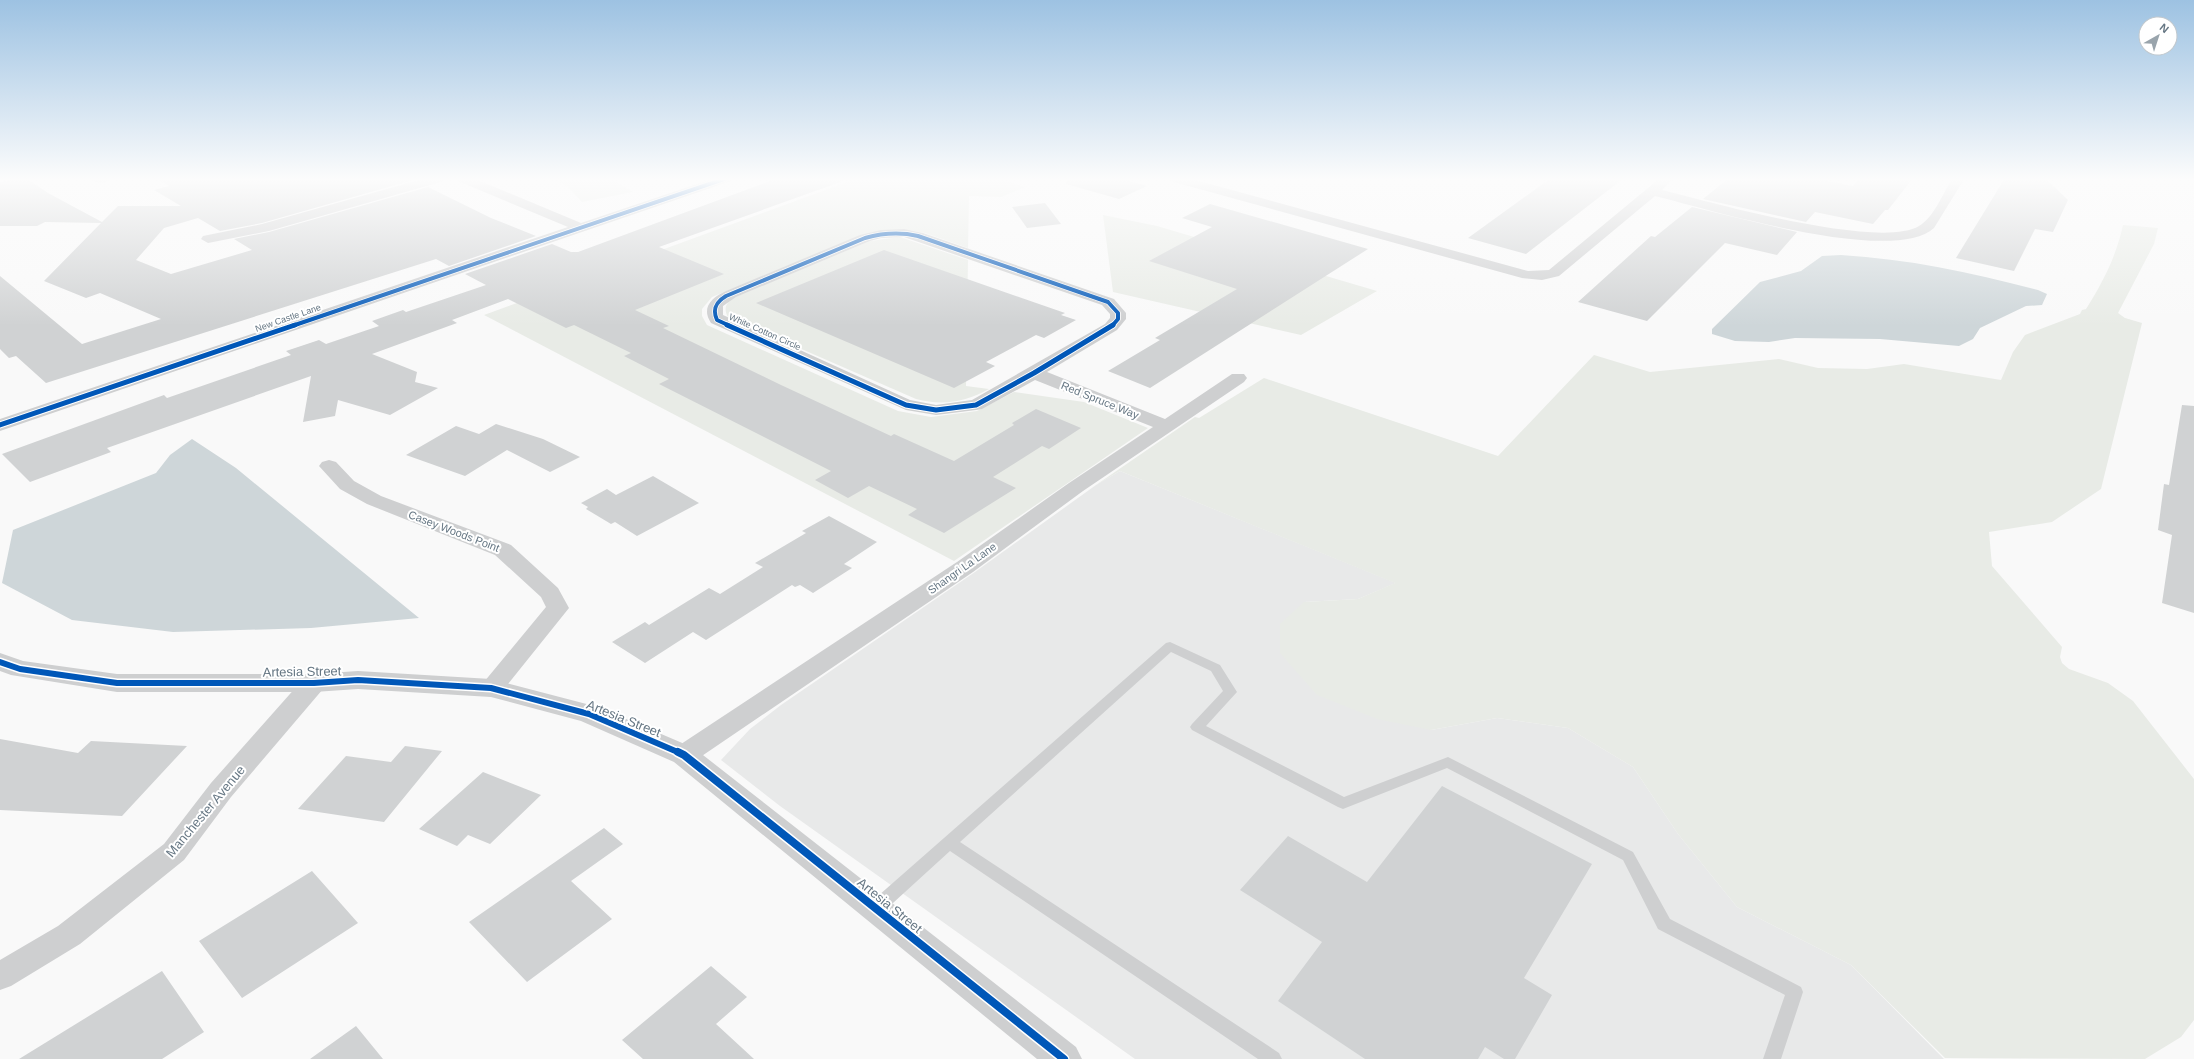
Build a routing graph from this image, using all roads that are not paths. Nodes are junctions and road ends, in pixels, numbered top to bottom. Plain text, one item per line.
1 (266, 227) edge
2 (1354, 227) edge
3 (1608, 227) edge
4 (1812, 227) edge
5 (1925, 227) edge
6 (581, 228) edge
7 (208, 240) dead end
8 (1034, 374) junction
9 (1238, 378) dead end
10 (0, 425) edge
11 (1166, 426) junction
12 (329, 466) dead end
13 (0, 662) edge
14 (314, 683) junction
15 (491, 688) junction
16 (684, 755) junction
17 (949, 842) junction
18 (876, 908) junction
19 (0, 976) edge
20 (1064, 1059) edge
21 (1273, 1059) edge
22 (1772, 1059) edge

1 - 7 street
2 - 3 street
4 - 5 street
6 - 10 street, New Castle Lane
8 - 8 street, White Cotton Circle
8 - 11 street, Red Spruce Way
9 - 11 street, Shangri La Lane
11 - 16 street, Shangri La Lane
12 - 15 street, Casey Woods Point
13 - 14 street, Artesia Street
14 - 15 street, Artesia Street
14 - 19 street, Manchester Avenue
15 - 16 street, Artesia Street
16 - 18 street, Artesia Street
17 - 18 lane
17 - 21 lane
17 - 22 lane
18 - 20 street, Artesia Street

